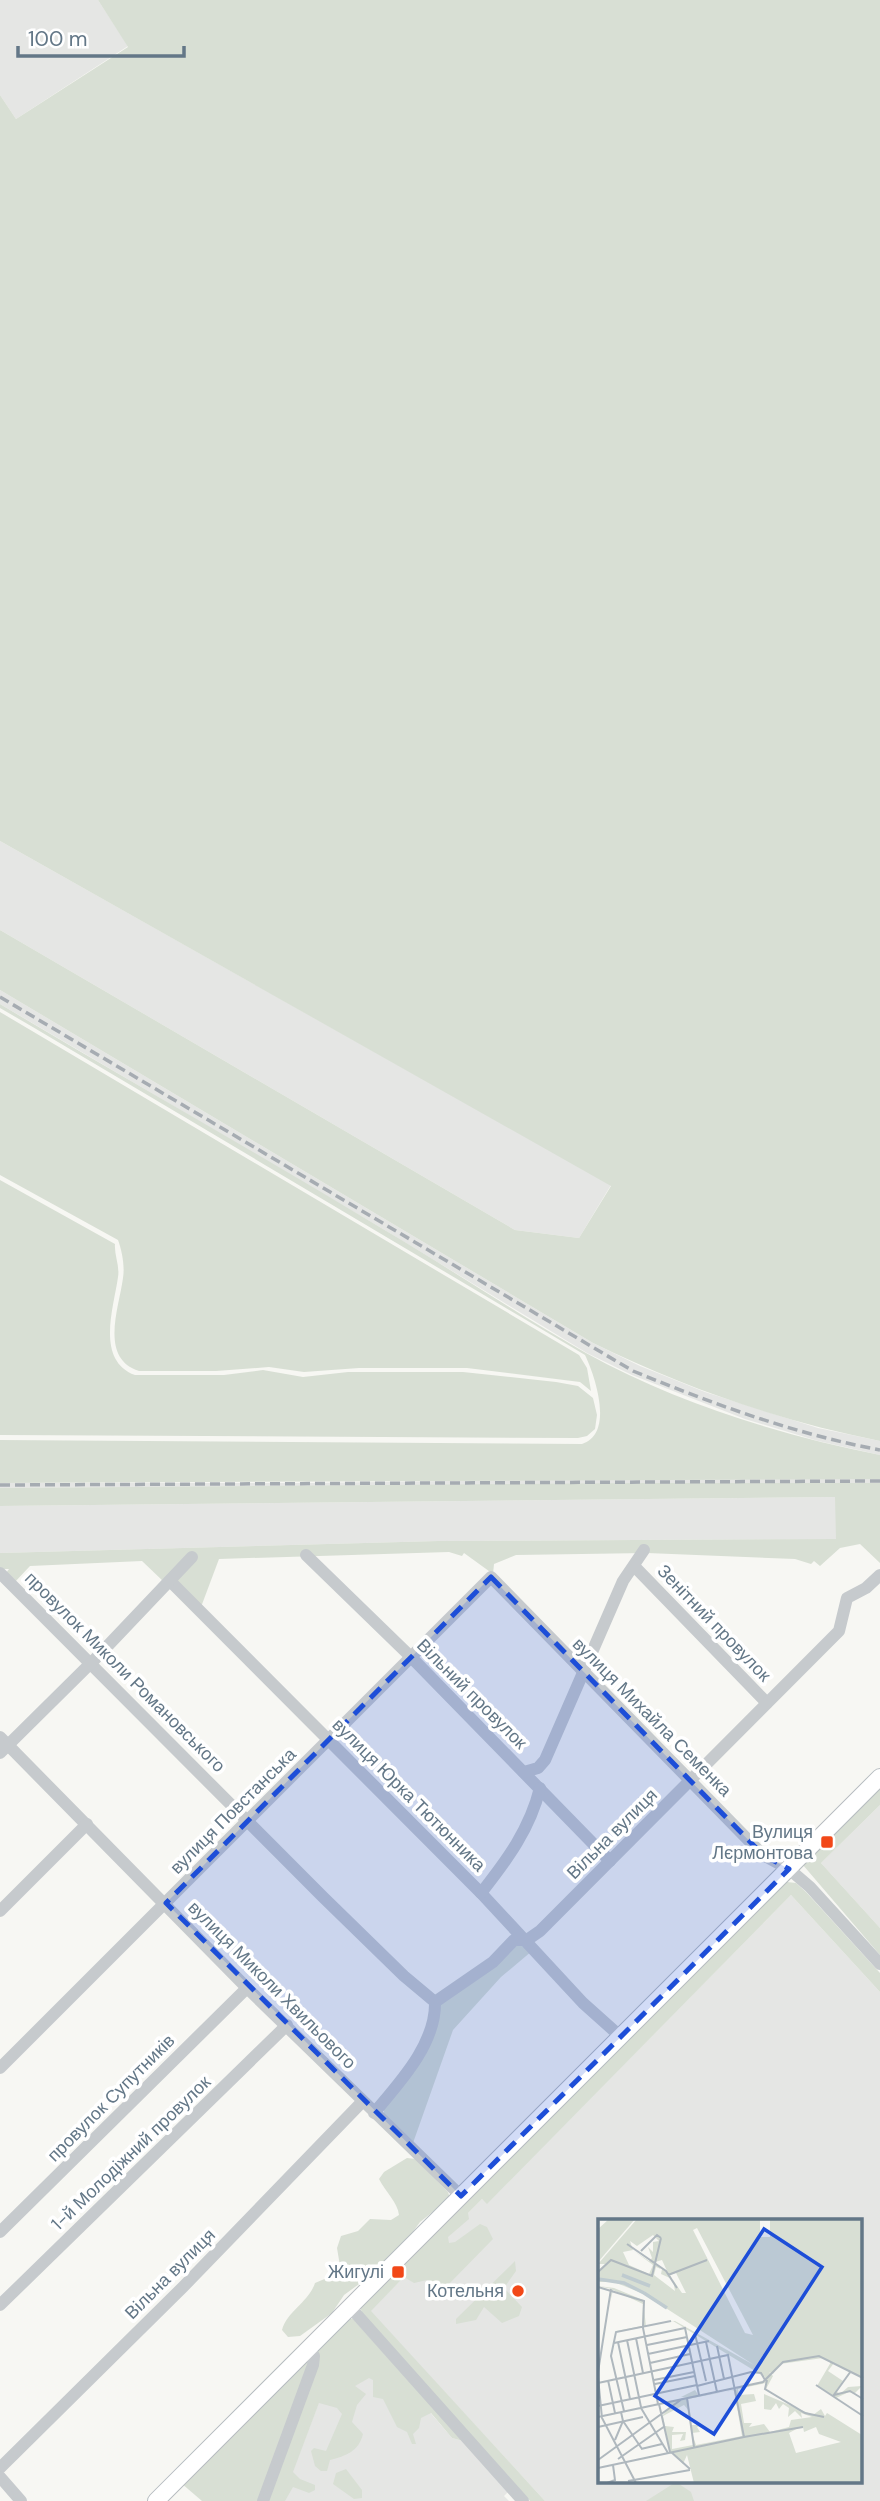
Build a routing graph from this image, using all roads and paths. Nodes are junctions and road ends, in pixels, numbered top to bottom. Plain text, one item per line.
1 (644, 1550) dead end
2 (306, 1555) dead end
3 (192, 1557) dead end
4 (635, 1567) junction
5 (0, 1573) edge
6 (880, 1575) edge
7 (491, 1577) joint
8 (170, 1581) junction
9 (411, 1657) junction
10 (91, 1662) junction
11 (582, 1670) junction
12 (767, 1703) junction
13 (330, 1740) junction
14 (3, 1745) edge
15 (524, 1772) junction
16 (880, 1777) edge
17 (692, 1780) junction
18 (540, 1788) junction
19 (249, 1820) junction
20 (87, 1824) junction
21 (610, 1861) junction
22 (789, 1869) junction
23 (481, 1892) junction
24 (166, 1903) junction
25 (0, 1911) edge
26 (527, 1940) junction
27 (880, 1964) edge
28 (247, 1988) junction
29 (435, 2002) junction
30 (287, 2025) junction
31 (621, 2037) junction
32 (0, 2068) edge
33 (362, 2102) junction
34 (374, 2113) junction
35 (461, 2196) junction
36 (0, 2232) edge
37 (0, 2305) edge
38 (351, 2307) junction
39 (308, 2349) junction
40 (0, 2468) edge
41 (0, 2477) edge
42 (22, 2501) edge
43 (156, 2501) edge
44 (263, 2501) edge
45 (523, 2501) edge

1 - 4 street
2 - 9 street, Вільний провулок
3 - 8 street
4 - 11 street
4 - 12 street, Зенітний провулок
5 - 10 street, провулок Миколи Романовського
6 - 12 street, Вільна вулиця
7 - 9 street, вулиця Повстанська
7 - 11 street, вулиця Михайла Семенка
8 - 10 street
8 - 13 street, вулиця Юрка Тютюнника
9 - 13 street, вулиця Повстанська
9 - 15 street, Вільний провулок
10 - 14 street
10 - 19 street, провулок Миколи Романовського
11 - 15 street
11 - 17 street, вулиця Михайла Семенка
12 - 17 street, Вільна вулиця
13 - 19 street, вулиця Повстанська
13 - 23 street, вулиця Юрка Тютюнника
14 - 20 street, вулиця Миколи Хвильового
15 - 18 street, Вільний провулок
16 - 22 street
17 - 21 street, Вільна вулиця
17 - 22 street, вулиця Михайла Семенка
18 - 21 street, Вільний провулок
18 - 23 street
19 - 24 street, вулиця Повстанська
19 - 29 street, провулок Миколи Романовського
20 - 24 street, вулиця Миколи Хвильового
20 - 25 street
21 - 26 street, Вільна вулиця
22 - 27 street, вулиця Михайла Семенка
22 - 31 street
23 - 26 street, вулиця Юрка Тютюнника
24 - 28 street, вулиця Миколи Хвильового
24 - 32 street, вулиця Повстанська
26 - 29 street, Вільна вулиця
26 - 31 street, вулиця Юрка Тютюнника
28 - 30 street, вулиця Миколи Хвильового
28 - 36 street, провулок Супутників
29 - 34 street
30 - 33 street, вулиця Миколи Хвильового
30 - 37 street, 1-й Молодіжний провулок
31 - 35 street
33 - 34 street, вулиця Миколи Хвильового
33 - 40 street, Вільна вулиця
34 - 35 street, вулиця Миколи Хвильового
35 - 38 street
38 - 39 street
38 - 45 street
39 - 43 street
39 - 44 street
41 - 42 street

